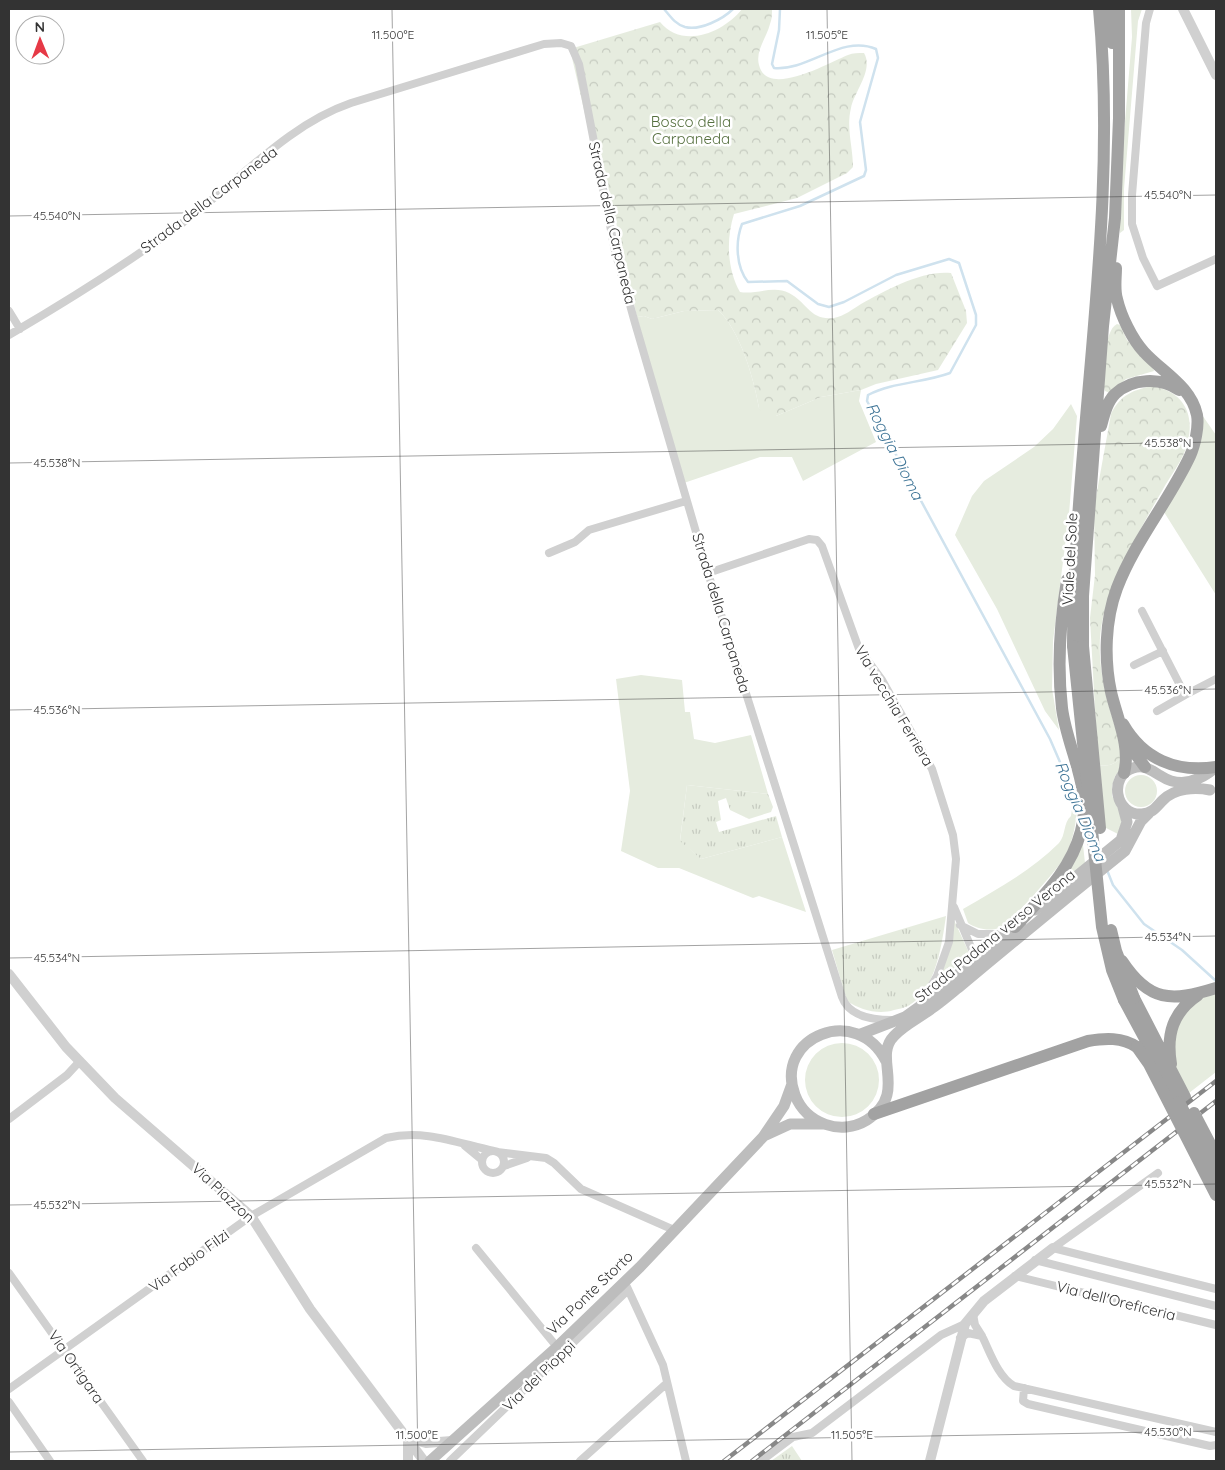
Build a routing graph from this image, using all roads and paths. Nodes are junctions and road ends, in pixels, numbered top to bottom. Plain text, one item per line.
1 (1090, 9) edge
2 (1099, 9) edge
3 (1107, 9) edge
4 (1119, 9) edge
5 (1150, 9) edge
6 (1184, 9) edge
7 (1216, 75) edge
8 (1119, 118) junction
9 (1105, 133) junction
10 (1115, 218) junction
11 (1216, 259) edge
12 (9, 311) edge
13 (20, 329) junction
14 (9, 335) edge
15 (1189, 397) junction
16 (1093, 460) junction
17 (1080, 500) junction
18 (686, 502) junction
19 (549, 553) dead end
20 (708, 572) junction
21 (1142, 611) dead end
22 (1078, 646) junction
23 (1162, 651) junction
24 (1134, 665) dead end
25 (1216, 679) edge
26 (1186, 695) junction
27 (1157, 711) dead end
28 (1120, 719) junction
29 (1145, 767) junction
30 (1214, 769) edge
31 (1124, 773) junction
32 (1160, 776) junction
33 (1213, 794) edge
34 (1162, 800) junction
35 (1123, 807) junction
36 (1149, 813) junction
37 (1102, 863) junction
38 (952, 900) junction
39 (960, 925) junction
40 (1011, 930) junction
41 (1116, 951) junction
42 (976, 959) junction
43 (9, 974) edge
44 (974, 974) junction
45 (1216, 988) edge
46 (1201, 993) junction
47 (1129, 999) junction
48 (919, 1007) junction
49 (900, 1020) junction
50 (861, 1034) junction
51 (886, 1061) junction
52 (79, 1062) junction
53 (1172, 1069) junction
54 (792, 1084) junction
55 (874, 1114) junction
56 (9, 1119) edge
57 (824, 1124) junction
58 (762, 1137) junction
59 (463, 1145) junction
60 (495, 1152) junction
61 (1216, 1155) edge
62 (537, 1156) junction
63 (482, 1160) junction
64 (504, 1166) junction
65 (1158, 1173) dead end
66 (1216, 1175) edge
67 (1216, 1195) edge
68 (251, 1216) junction
69 (674, 1230) junction
70 (476, 1248) dead end
71 (1053, 1248) junction
72 (1035, 1260) junction
73 (9, 1273) edge
74 (1016, 1276) junction
75 (627, 1285) junction
76 (1216, 1289) edge
77 (1216, 1306) edge
78 (973, 1314) junction
79 (965, 1324) junction
80 (1216, 1325) edge
81 (982, 1336) junction
82 (960, 1338) junction
83 (556, 1347) junction
84 (65, 1350) junction
85 (667, 1382) junction
86 (1024, 1388) junction
87 (9, 1389) edge
88 (9, 1402) edge
89 (1115, 1409) junction
90 (1112, 1423) junction
91 (1216, 1432) edge
92 (412, 1440) junction
93 (452, 1440) junction
94 (1216, 1445) edge
95 (50, 1461) edge
96 (143, 1461) edge
97 (408, 1461) edge
98 (427, 1461) edge
99 (450, 1461) edge
100 (580, 1461) edge
101 (686, 1461) edge
102 (761, 1461) edge
103 (930, 1461) edge

1 - 9 highway
2 - 9 highway
3 - 8 highway
4 - 8 highway
5 - 11 street
6 - 7 street
8 - 10 highway, Viale del Sole
9 - 17 highway, Viale del Sole
10 - 15 highway
10 - 16 highway, Viale del Sole
12 - 13 street
13 - 14 street, Strada della Carpaneda
13 - 18 street, Strada della Carpaneda
15 - 16 highway
15 - 28 highway
16 - 22 highway, Viale del Sole
17 - 22 highway, Viale del Sole
17 - 40 highway
18 - 19 street
18 - 20 street, Strada della Carpaneda
20 - 38 street, Via vecchia Ferriera
20 - 49 street, Strada della Carpaneda
21 - 23 street
22 - 41 highway, Viale del Sole, bridge
22 - 47 highway, Viale del Sole, bridge
23 - 24 street
23 - 26 street
25 - 26 street
26 - 27 street
28 - 29 highway
28 - 30 highway
28 - 31 highway
29 - 31 main road
29 - 32 main road
30 - 32 main road
30 - 33 main road
31 - 35 main road
32 - 34 main road
33 - 34 main road
34 - 36 main road
35 - 36 main road
35 - 37 main road, Strada Padana verso Verona
36 - 37 main road, Strada Padana verso Verona
37 - 40 main road, Strada Padana verso Verona
37 - 44 main road, Strada Padana verso Verona
38 - 39 street, Via vecchia Ferriera
38 - 48 street, Via vecchia Ferriera
39 - 40 street
39 - 42 street, Via vecchia Ferriera
40 - 42 main road, Strada Padana verso Verona
41 - 46 highway, bridge
41 - 47 highway, Viale del Sole, bridge
42 - 44 street
42 - 48 main road, Strada Padana verso Verona
43 - 52 street, Via Piazzon
44 - 51 main road, Strada Padana verso Verona
45 - 46 highway
46 - 53 highway
47 - 53 highway
47 - 66 highway, bridge
48 - 49 main road, Strada Padana verso Verona
49 - 50 main road, Strada Padana verso Verona
50 - 51 main road
50 - 54 main road, Strada Padana verso Verona
51 - 55 main road, Strada Padana verso Verona
52 - 56 street
52 - 68 street, Via Piazzon
53 - 61 highway, bridge
54 - 57 main road
54 - 58 main road, Via Ponte Storto
55 - 57 main road, Strada Padana verso Verona
55 - 67 highway, bridge
57 - 58 main road, Via Ponte Storto
58 - 69 main road, Via Ponte Storto
59 - 60 street, Via Fabio Filzi
59 - 63 street, Via Fabio Filzi
59 - 68 street, Via Fabio Filzi
60 - 62 street, Via Fabio Filzi
60 - 63 street
60 - 64 street
62 - 64 street
62 - 69 street
63 - 64 street
65 - 71 street
68 - 84 street, Via Fabio Filzi
68 - 92 street, Via Piazzon
69 - 75 main road, Via Ponte Storto
70 - 83 street
71 - 72 street
71 - 76 street
72 - 74 street
72 - 77 street, Via dell'Oreficeria
73 - 84 street, Via Ortigara
74 - 78 street
74 - 80 street, Via dell'Oreficeria
75 - 83 main road, Via Ponte Storto
75 - 85 street
75 - 99 street, Via dei Pioppi
78 - 79 street
78 - 81 street
79 - 82 street
79 - 102 street
81 - 82 street
81 - 86 street
82 - 103 street
83 - 93 main road, Via Ponte Storto
84 - 87 street, Via Fabio Filzi
84 - 96 street, Via Ortigara
85 - 100 street
85 - 101 street
86 - 89 street
86 - 90 street
88 - 95 street
89 - 90 street
89 - 91 street
90 - 94 street
92 - 93 street
92 - 97 street
92 - 98 street, Via Piazzon
93 - 98 main road, Via Ponte Storto

